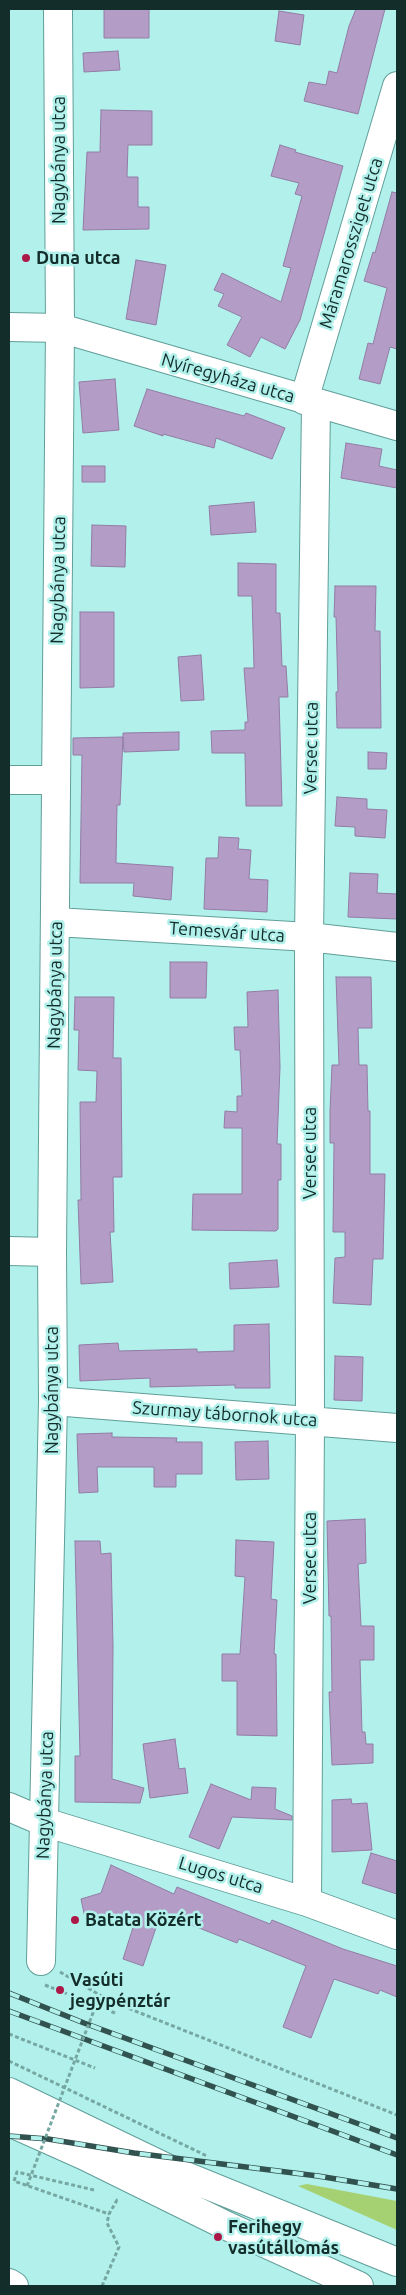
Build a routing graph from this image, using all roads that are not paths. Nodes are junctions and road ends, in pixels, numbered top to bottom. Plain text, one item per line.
1 (58, 9) edge
2 (397, 86) edge
3 (9, 327) edge
4 (60, 328) junction
5 (310, 402) junction
6 (397, 426) edge
7 (9, 780) edge
8 (56, 780) junction
9 (56, 922) junction
10 (309, 937) junction
11 (397, 947) edge
12 (9, 1251) edge
13 (52, 1252) junction
14 (53, 1401) junction
15 (310, 1420) junction
16 (397, 1428) edge
17 (9, 1807) edge
18 (44, 1822) junction
19 (307, 1902) junction
20 (397, 1935) edge
21 (42, 1972) road end
22 (9, 2092) edge
23 (9, 2122) edge
24 (397, 2262) edge
25 (9, 2283) edge
26 (14, 2286) edge
27 (359, 2286) edge

1 - 4 street, Nagybánya utca
2 - 5 street, Máramarossziget utca
3 - 4 street
4 - 5 street, Nyíregyháza utca
4 - 8 street, Nagybánya utca
5 - 6 street, Nyíregyháza utca
5 - 10 street, Versec utca
7 - 8 street
8 - 9 street, Nagybánya utca
9 - 10 street, Temesvár utca
9 - 13 street, Nagybánya utca
10 - 11 street, Temesvár utca
10 - 15 street, Versec utca
12 - 13 street
13 - 14 street, Nagybánya utca
14 - 15 street, Szurmay tábornok utca
14 - 18 street, Nagybánya utca
15 - 16 street, Szurmay tábornok utca
15 - 19 street, Versec utca
17 - 18 street, Lugos utca
18 - 19 street, Lugos utca
18 - 21 street, Nagybánya utca
19 - 20 street, Lugos utca
22 - 24 street
23 - 27 street
25 - 26 street

